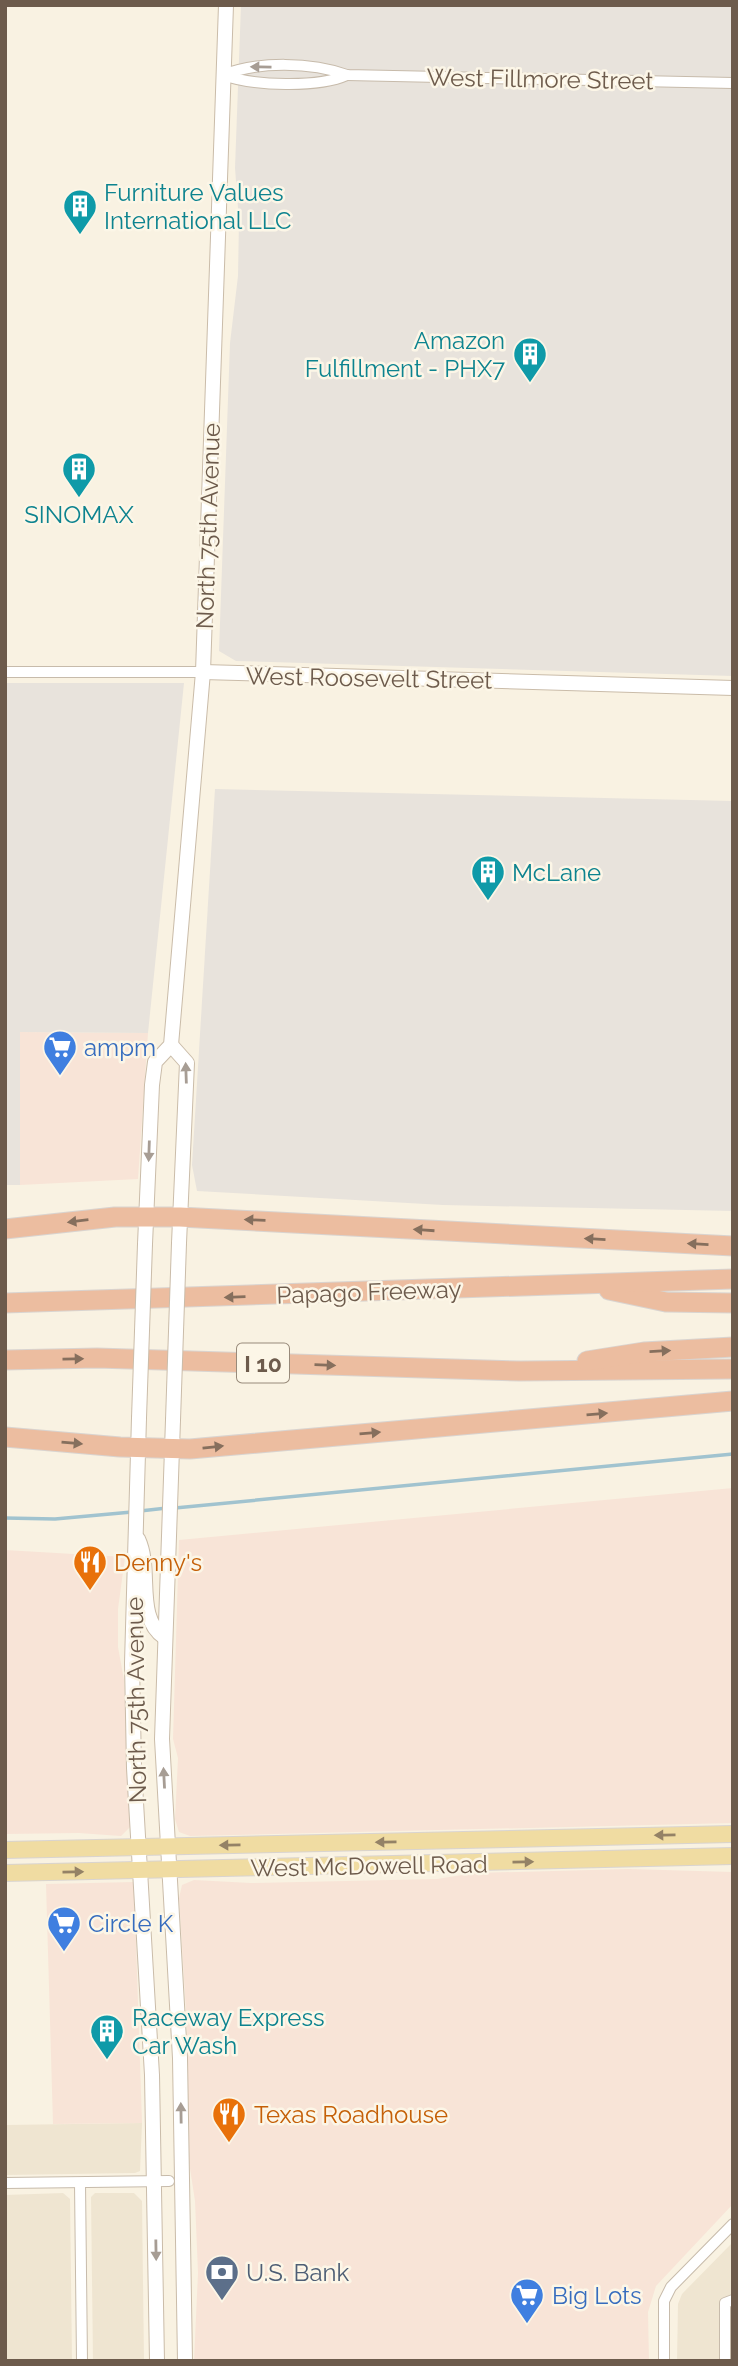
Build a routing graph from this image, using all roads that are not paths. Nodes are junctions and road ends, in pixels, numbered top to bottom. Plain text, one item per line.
1 (226, 5) edge
2 (294, 68) junction
3 (223, 75) junction
4 (347, 75) junction
5 (293, 82) junction
6 (733, 83) edge
7 (5, 672) edge
8 (203, 672) junction
9 (733, 688) edge
10 (171, 1045) junction
11 (146, 1217) junction
12 (180, 1217) junction
13 (5, 1229) edge
14 (733, 1246) edge
15 (733, 1279) edge
16 (577, 1283) junction
17 (5, 1303) edge
18 (733, 1303) edge
19 (733, 1347) edge
20 (5, 1360) edge
21 (733, 1370) edge
22 (520, 1371) junction
23 (733, 1401) edge
24 (5, 1437) edge
25 (138, 1448) junction
26 (172, 1448) junction
27 (136, 1532) junction
28 (165, 1638) junction
29 (733, 1833) edge
30 (167, 1846) junction
31 (139, 1847) junction
32 (5, 1850) edge
33 (733, 1856) edge
34 (168, 1870) junction
35 (141, 1871) junction
36 (5, 1873) edge
37 (162, 2181) junction
38 (5, 2183) edge
39 (80, 2183) junction
40 (733, 2224) edge
41 (729, 2301) edge
42 (82, 2361) edge
43 (157, 2361) edge
44 (185, 2361) edge
45 (664, 2361) edge
46 (725, 2361) edge

1 - 3 main road, North 75th Avenue
2 -> 3 street, West Fillmore Street
2 - 4 street, West Fillmore Street
2 - 5 street
3 - 5 street, West Fillmore Street
3 - 8 main road, North 75th Avenue
4 - 5 street, West Fillmore Street
4 - 6 street, West Fillmore Street
7 - 8 street, West Roosevelt Street
8 - 9 main road, West Roosevelt Street
8 - 10 main road, North 75th Avenue
10 -> 11 main road, North 75th Avenue
12 -> 10 main road, North 75th Avenue
11 - 12 highway
11 -> 13 highway
11 - 25 main road, North 75th Avenue, bridge
14 -> 12 highway
12 - 26 main road, North 75th Avenue, bridge
15 - 16 highway, Papago Freeway
16 -> 17 highway, Papago Freeway
16 - 18 highway
22 -> 19 highway
20 -> 22 highway, I 10
21 - 22 highway, I 10
26 -> 23 highway
24 -> 25 highway
25 - 26 highway
25 - 27 main road, North 75th Avenue
26 - 28 main road, North 75th Avenue
27 - 28 main road
27 - 31 main road, North 75th Avenue
30 -> 28 main road, North 75th Avenue
29 -> 30 main road, West McDowell Road
30 - 31 main road, West McDowell Road
30 - 34 main road, North 75th Avenue
31 - 32 main road, West McDowell Road
31 - 35 main road, North 75th Avenue
34 -> 33 main road, West McDowell Road
34 - 35 main road, West McDowell Road
44 -> 34 main road, North 75th Avenue
36 -> 35 main road, West McDowell Road
35 - 37 main road, North 75th Avenue
37 - 39 street
37 -> 43 main road, North 75th Avenue
38 - 39 street
39 - 42 street
40 - 45 street
41 - 46 street

